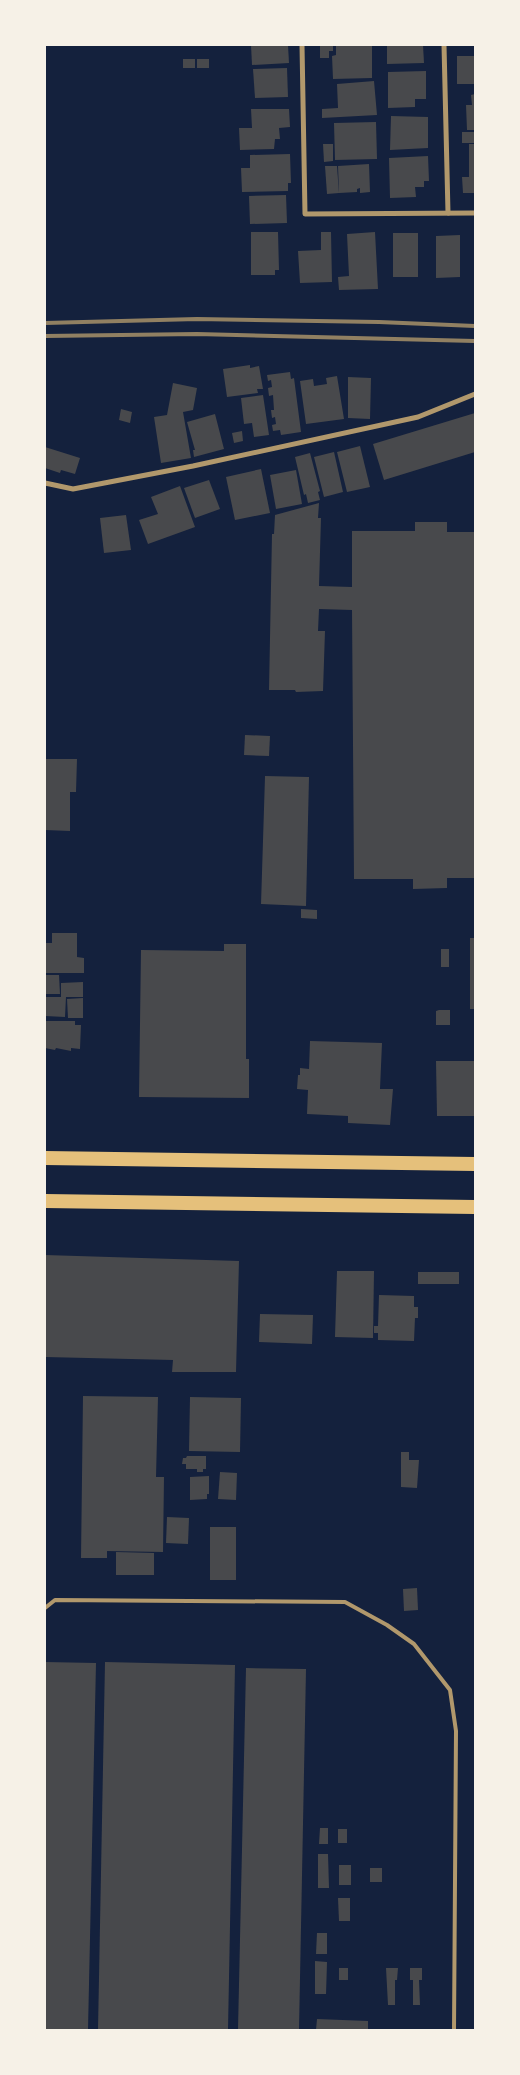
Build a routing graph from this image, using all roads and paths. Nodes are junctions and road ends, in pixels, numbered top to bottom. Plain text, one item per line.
1 (302, 45) edge
2 (444, 45) edge
3 (475, 212) edge
4 (448, 213) junction
5 (475, 394) edge
6 (45, 483) edge
7 (45, 1158) edge
8 (475, 1164) edge
9 (45, 1201) edge
10 (475, 1207) edge
11 (45, 1608) edge
12 (454, 2030) edge

1 - 4 street
2 - 4 street
3 - 4 street
5 - 6 street
7 - 8 highway
9 - 10 highway
11 - 12 lane

